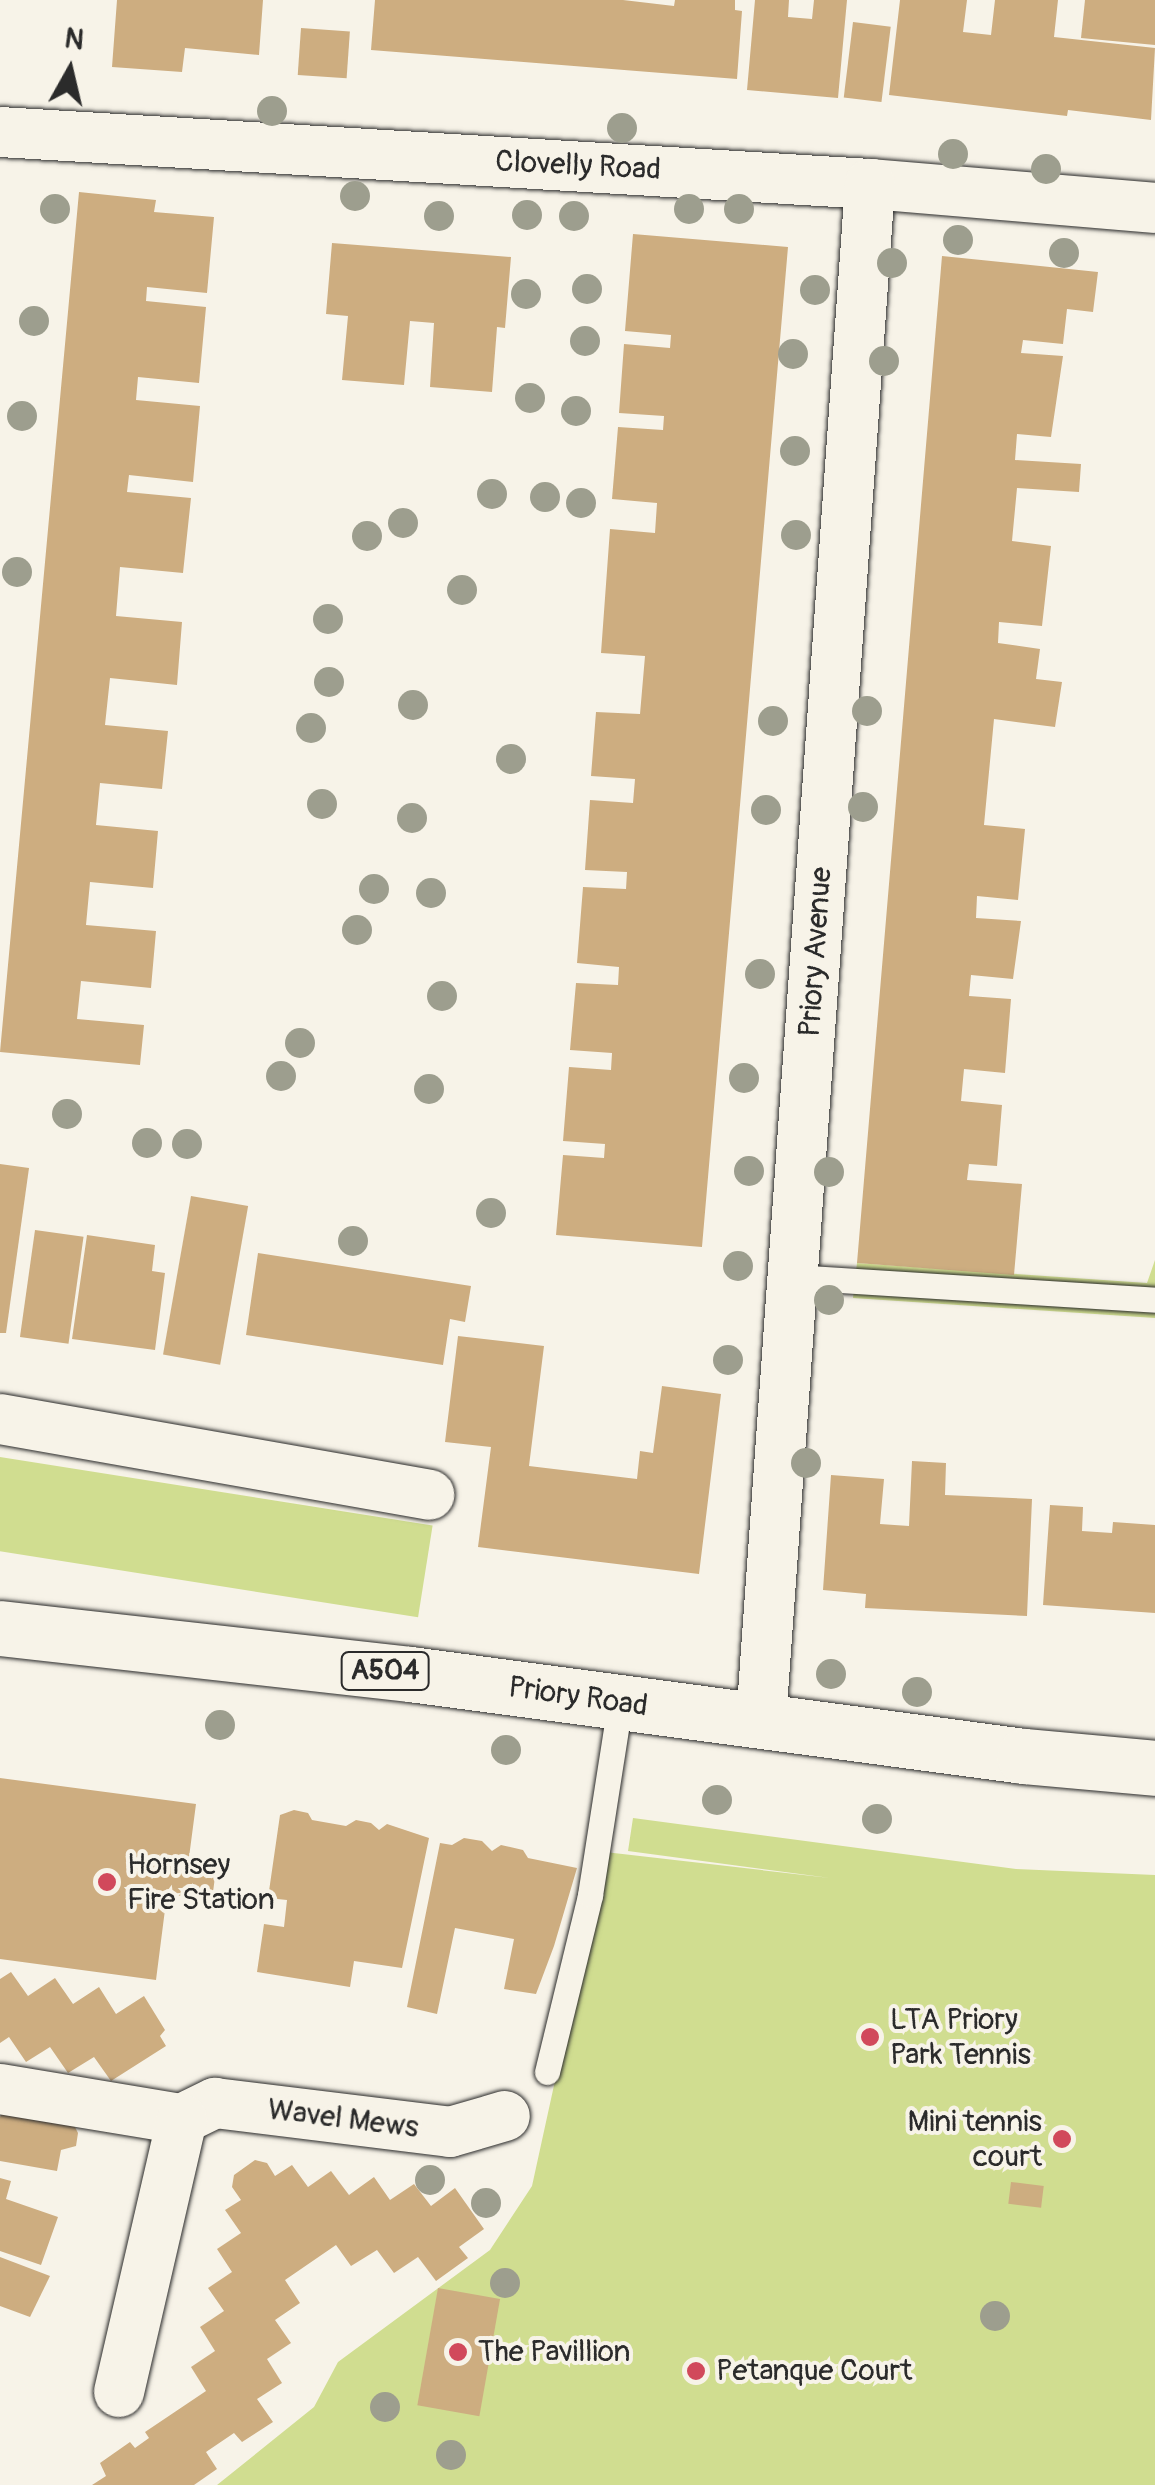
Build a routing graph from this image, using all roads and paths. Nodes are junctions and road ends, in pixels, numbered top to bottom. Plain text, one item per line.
1 (0, 132) edge
2 (870, 184) junction
3 (1155, 208) edge
4 (793, 1277) junction
5 (1155, 1300) edge
6 (0, 1419) edge
7 (429, 1495) dead end
8 (0, 1628) edge
9 (620, 1703) junction
10 (761, 1720) junction
11 (1155, 1768) edge
12 (546, 2072) dead end
13 (0, 2088) edge
14 (506, 2116) dead end
15 (182, 2119) junction
16 (119, 2392) dead end

1 - 2 street, Clovelly Road
2 - 3 street, Clovelly Road
2 - 4 street, Priory Avenue
4 - 5 lane
4 - 10 street, Priory Avenue
6 - 7 street
8 - 9 main road, Priory Road / A504
9 - 10 main road, Priory Road / A504
9 - 12 lane
10 - 11 main road, Priory Road / A504
13 - 15 street, Wavel Mews
14 - 15 street, Wavel Mews
15 - 16 street

